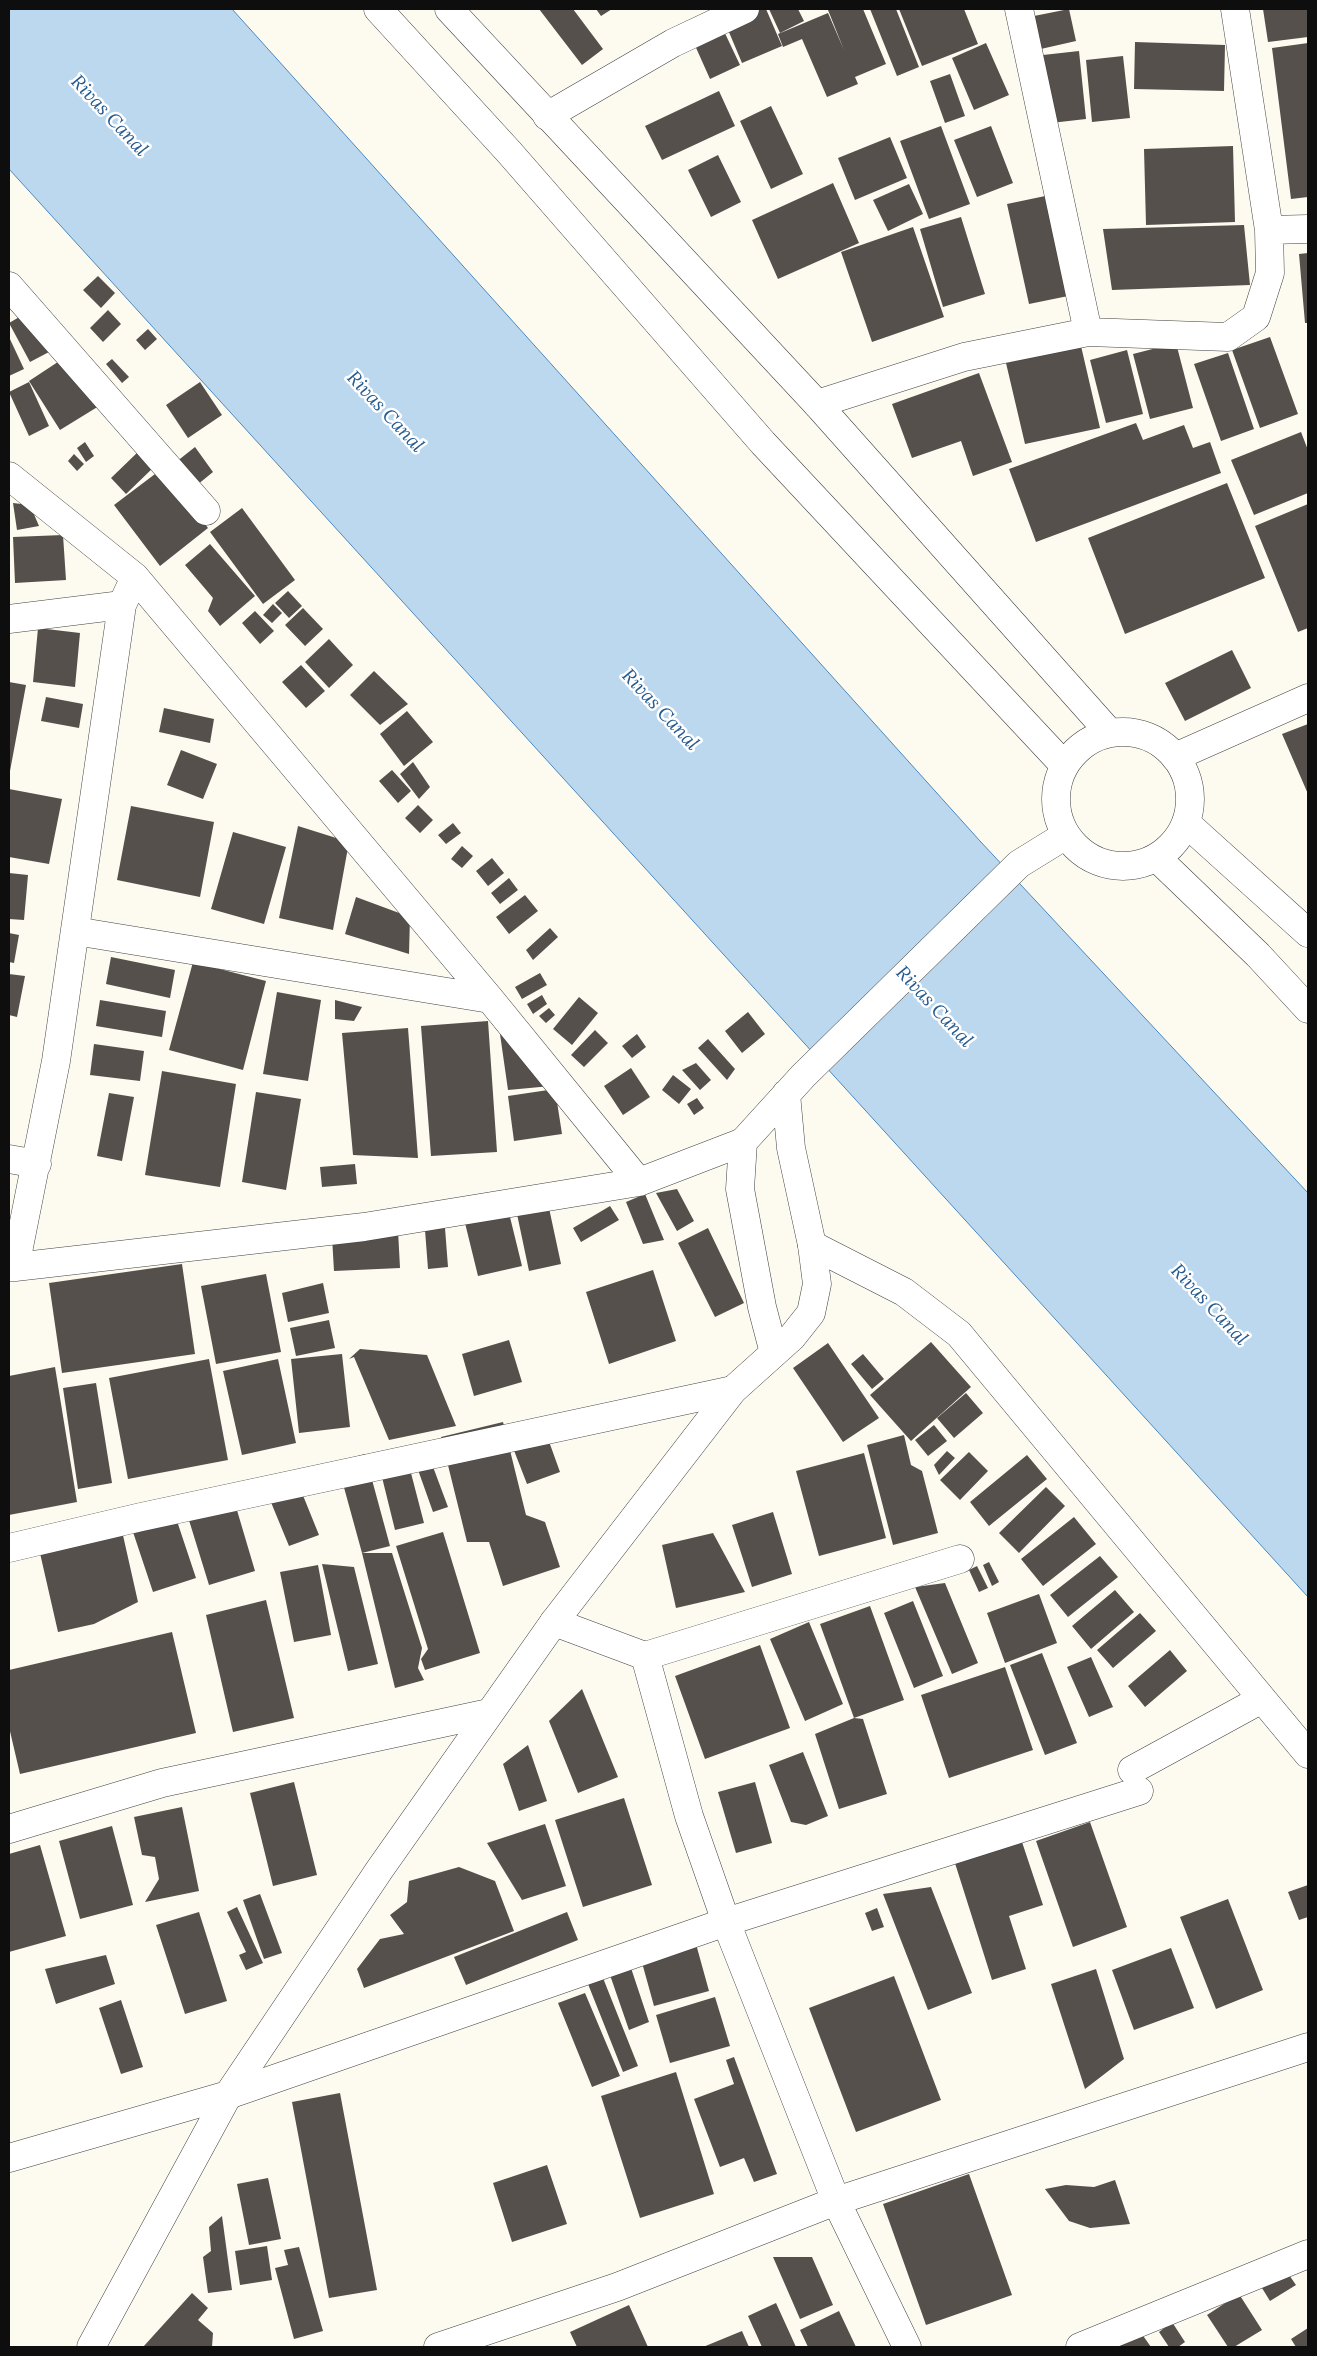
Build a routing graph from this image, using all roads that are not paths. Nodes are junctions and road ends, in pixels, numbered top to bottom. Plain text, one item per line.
1 (378, 9) edge
2 (449, 9) edge
3 (745, 9) edge
4 (1019, 9) edge
5 (1235, 9) edge
6 (547, 116) junction
7 (1308, 229) edge
8 (1269, 230) junction
9 (9, 286) edge
10 (1088, 332) junction
11 (817, 404) junction
12 (9, 476) edge
13 (206, 510) dead end
14 (135, 577) junction
15 (122, 605) junction
16 (9, 619) edge
17 (1308, 698) edge
18 (1109, 732) junction
19 (1174, 757) junction
20 (1064, 765) junction
21 (1186, 823) junction
22 (1066, 835) junction
23 (1157, 858) junction
24 (75, 931) junction
25 (1308, 933) edge
26 (490, 999) junction
27 (1308, 1009) edge
28 (794, 1085) junction
29 (743, 1142) junction
30 (9, 1158) edge
31 (36, 1164) junction
32 (639, 1182) junction
33 (812, 1245) junction
34 (12, 1267) edge
35 (774, 1353) junction
36 (733, 1390) junction
37 (9, 1548) edge
38 (960, 1559) dead end
39 (554, 1622) junction
40 (645, 1656) junction
41 (1262, 1699) junction
42 (489, 1714) junction
43 (1308, 1754) edge
44 (9, 1829) edge
45 (726, 1922) junction
46 (1308, 2047) edge
47 (228, 2095) junction
48 (9, 2158) edge
49 (836, 2201) junction
50 (1308, 2254) edge
51 (91, 2347) edge
52 (438, 2347) edge
53 (907, 2347) edge
54 (1080, 2347) edge

1 - 20 street
2 - 6 street
3 - 6 street
4 - 10 street
5 - 8 street
6 - 11 street
7 - 8 street
8 - 10 street
9 - 13 street
10 - 11 street
11 - 18 street
12 - 14 street
14 - 15 street
14 - 26 street
15 - 16 street
15 - 24 street
17 - 19 street
18 - 19 street
18 - 20 street
19 - 21 street
20 - 22 street
21 - 23 street
21 - 25 street
22 - 23 street
22 - 28 street
23 - 27 street
24 - 26 street
24 - 31 street
26 - 32 street
28 - 29 street
28 - 33 street
29 - 32 street
29 - 35 street
30 - 31 street
31 - 34 street
32 - 34 street
33 - 35 street
33 - 41 street
35 - 36 street
36 - 37 street
36 - 39 street
38 - 40 street
39 - 40 street
39 - 42 street
40 - 45 street
41 - 43 street
41 - 45 street
42 - 44 street
42 - 47 street
45 - 47 street
45 - 49 street
46 - 49 street
47 - 48 street
47 - 51 street
49 - 52 street
49 - 53 street
50 - 54 street

